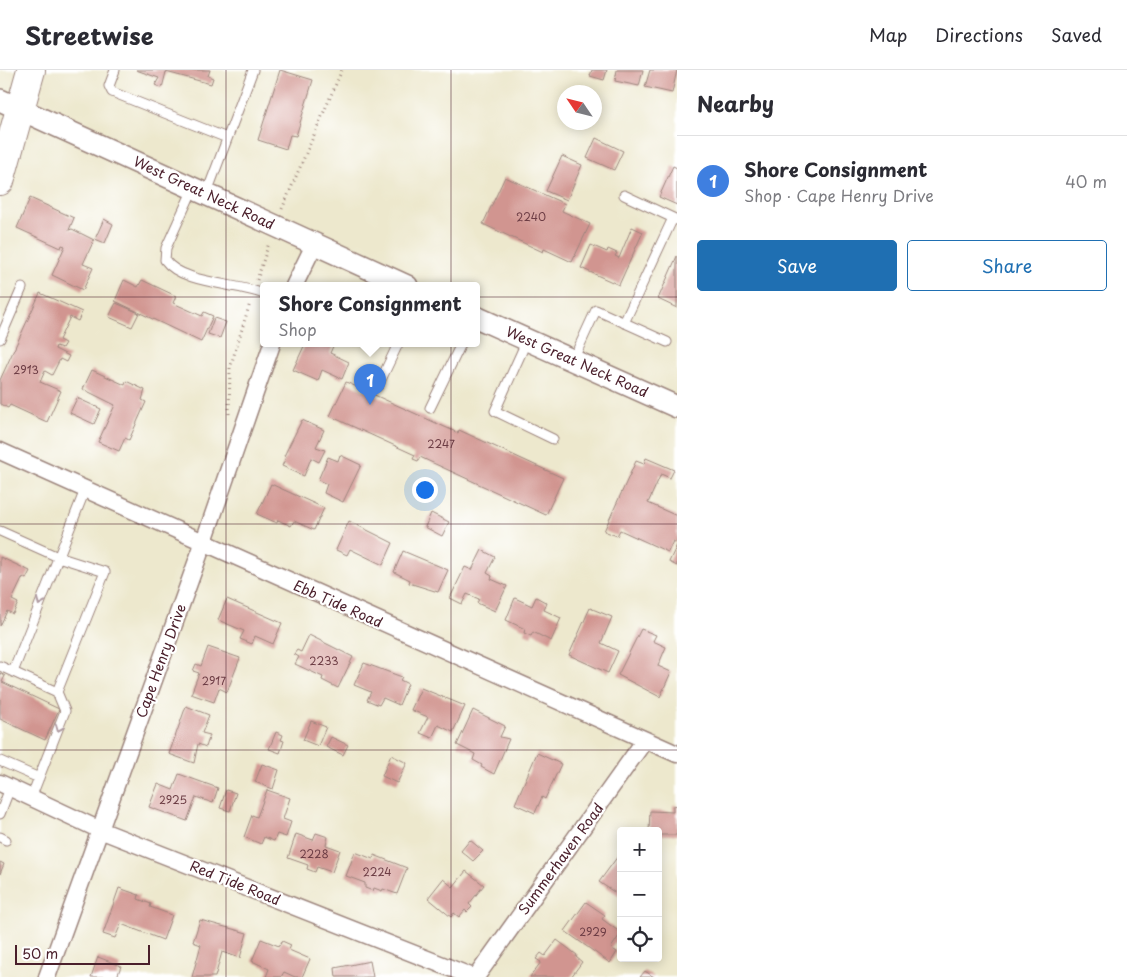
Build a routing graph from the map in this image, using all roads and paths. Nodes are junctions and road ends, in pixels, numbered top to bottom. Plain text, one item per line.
1 (31, 70) edge
2 (115, 70) edge
3 (253, 70) edge
4 (10, 105) edge
5 (227, 138) junction
6 (0, 181) edge
7 (199, 192) junction
8 (624, 195) dead end
9 (675, 220) edge
10 (314, 245) junction
11 (296, 282) edge
12 (398, 282) edge
13 (22, 288) dead end
14 (260, 293) edge
15 (480, 319) edge
16 (624, 323) junction
17 (0, 339) edge
18 (527, 340) junction
19 (667, 342) dead end
20 (271, 347) edge
21 (397, 347) edge
22 (460, 347) edge
23 (573, 360) junction
24 (378, 386) dead end
25 (677, 407) edge
26 (430, 408) dead end
27 (553, 439) dead end
28 (0, 451) edge
29 (85, 490) junction
30 (0, 531) edge
31 (203, 544) junction
32 (58, 557) junction
33 (0, 666) edge
34 (13, 672) junction
35 (57, 692) junction
36 (645, 740) junction
37 (677, 754) edge
38 (0, 761) edge
39 (38, 778) junction
40 (5, 786) edge
41 (31, 798) junction
42 (0, 814) edge
43 (100, 830) junction
44 (47, 977) edge
45 (475, 977) edge

1 - 4 highway
2 - 5 lane
3 - 5 lane
4 - 6 highway
4 - 7 street, West Great Neck Road
5 - 7 lane
7 - 10 street, West Great Neck Road
7 - 14 lane
8 - 9 lane
9 - 16 lane
10 - 11 street
10 - 12 street, West Great Neck Road
13 - 17 lane
15 - 18 street, West Great Neck Road
16 - 19 lane
16 - 23 lane
18 - 23 street, West Great Neck Road
18 - 27 lane
20 - 31 street, Cape Henry Drive
21 - 24 lane
22 - 26 lane
23 - 25 street, West Great Neck Road
28 - 29 street, Ebb Tide Road
29 - 31 street, Ebb Tide Road
29 - 32 lane
30 - 32 lane
31 - 36 street, Ebb Tide Road
31 - 43 street, Cape Henry Drive
32 -> 34 lane
32 - 35 lane
33 - 34 lane
34 - 35 lane
35 -> 39 lane
36 - 37 street, Ebb Tide Road
36 - 45 street, Summerhaven Road
38 - 39 lane
39 - 41 lane
40 - 41 street, Red Tide Road
40 - 42 lane
41 - 43 street, Red Tide Road
43 - 44 street, Cape Henry Drive
43 - 45 street, Red Tide Road

